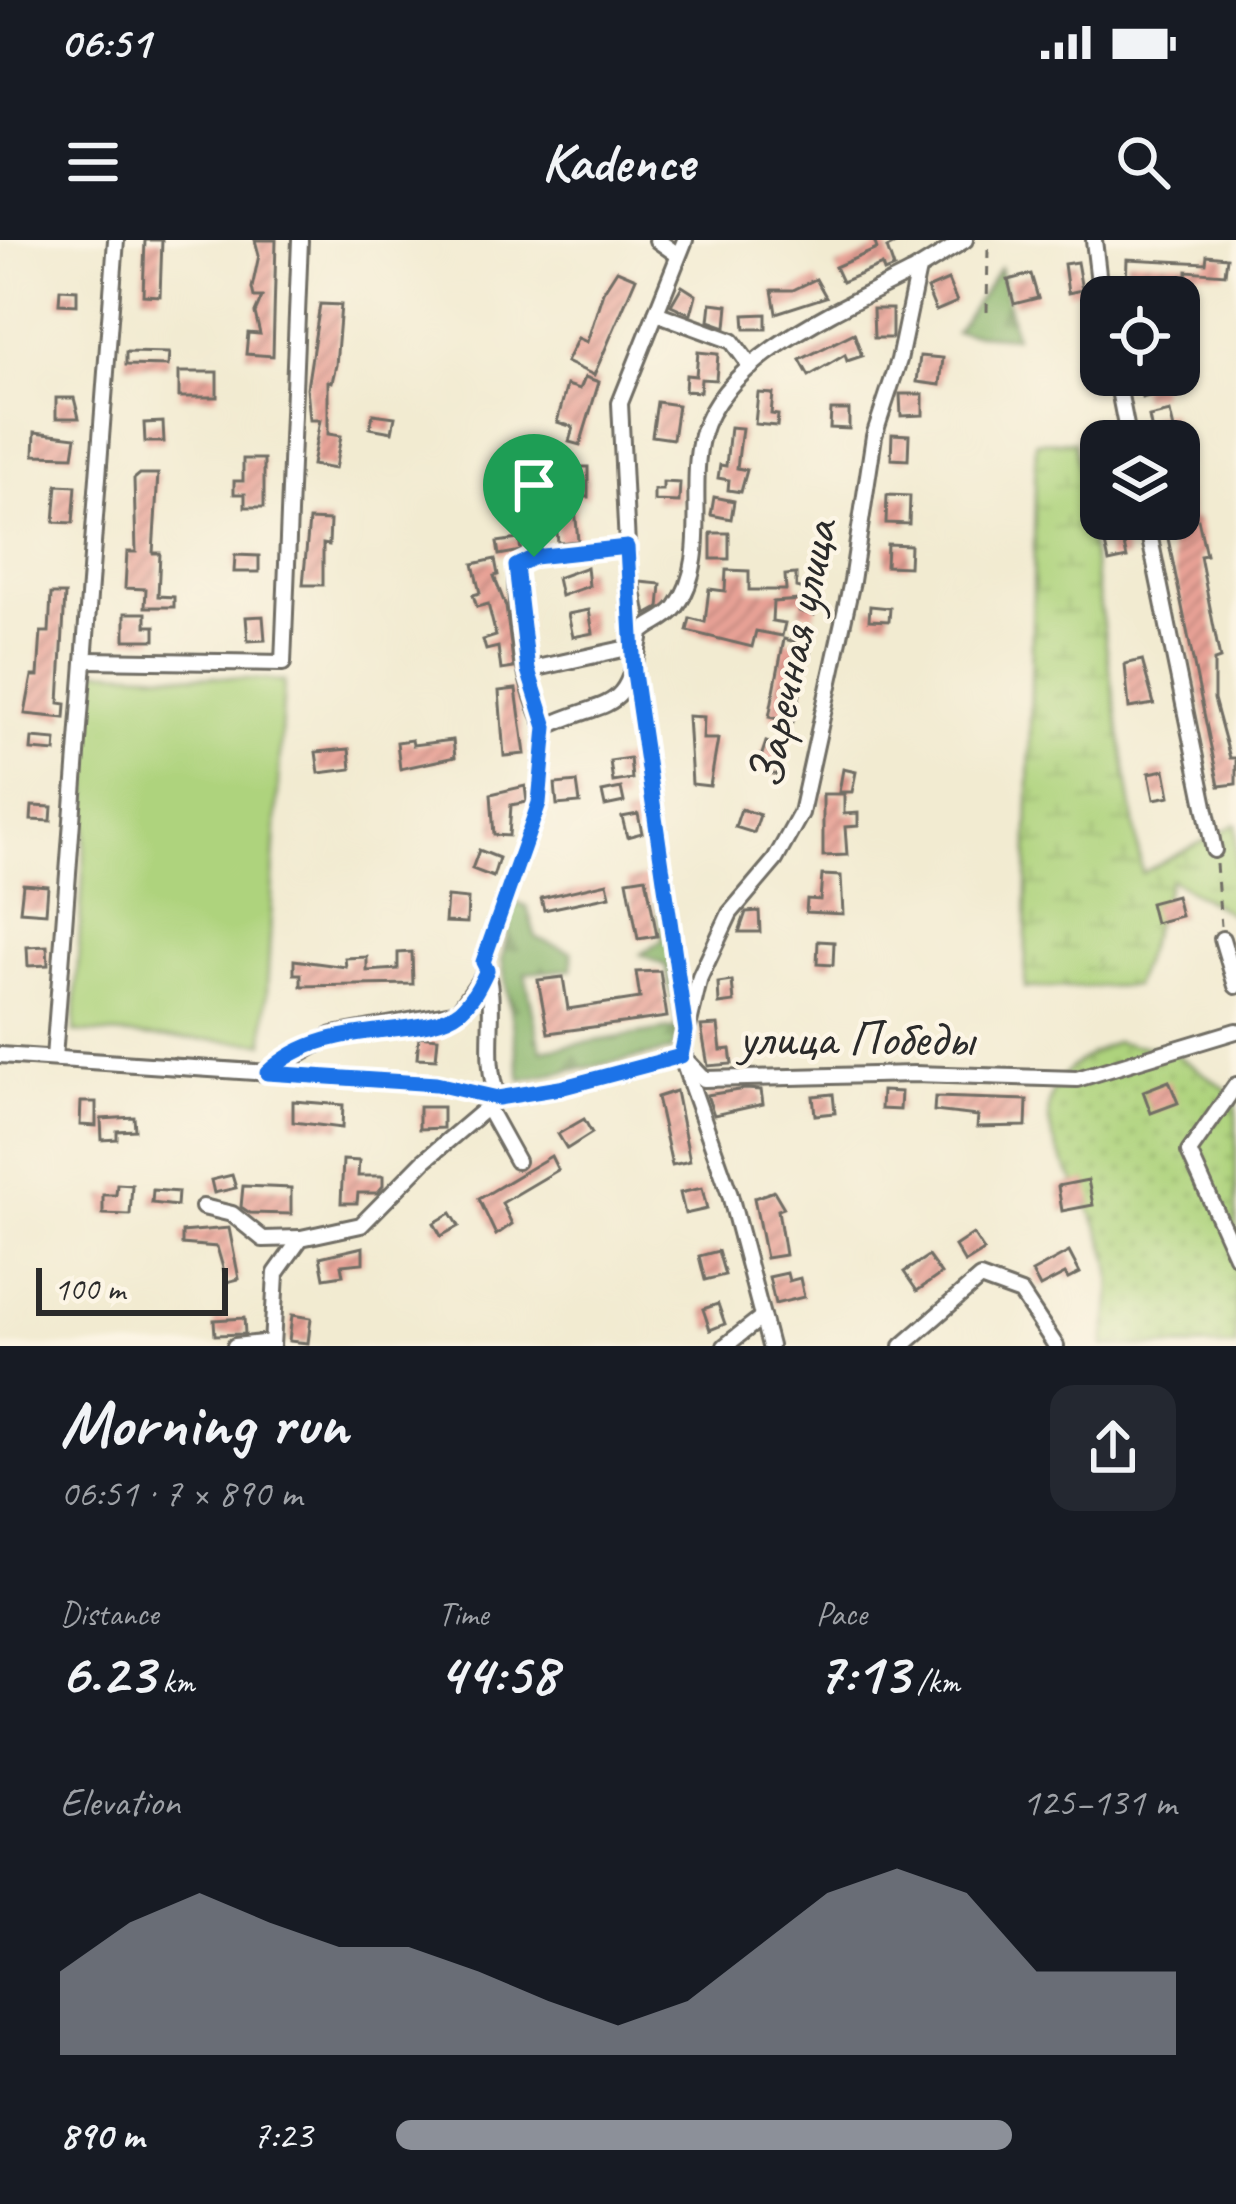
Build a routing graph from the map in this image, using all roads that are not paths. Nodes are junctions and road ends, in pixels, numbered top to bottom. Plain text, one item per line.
1 (116, 240) edge
2 (301, 240) edge
3 (657, 240) edge
4 (685, 240) edge
5 (965, 240) edge
6 (1094, 240) edge
7 (678, 255) junction
8 (918, 269) junction
9 (1098, 276) edge
10 (656, 313) junction
11 (751, 367) junction
12 (1150, 540) edge
13 (627, 547) junction
14 (632, 647) junction
15 (86, 660) junction
16 (528, 670) junction
17 (634, 673) junction
18 (546, 727) junction
19 (1214, 850) road end
20 (1222, 940) road end
21 (487, 970) junction
22 (1236, 986) edge
23 (686, 1031) junction
24 (1236, 1031) edge
25 (0, 1055) edge
26 (681, 1056) junction
27 (54, 1058) junction
28 (267, 1073) junction
29 (1236, 1085) edge
30 (492, 1102) junction
31 (518, 1161) dead end
32 (203, 1207) dead end
33 (301, 1238) junction
34 (1236, 1256) edge
35 (762, 1318) junction
36 (272, 1344) edge
37 (235, 1346) edge
38 (724, 1346) edge
39 (770, 1346) edge
40 (902, 1346) edge
41 (1056, 1346) edge

1 - 15 street
2 - 15 street
3 - 7 street
4 - 7 street, Заречная улица
5 - 8 street
6 - 9 street
7 - 10 street, Заречная улица
8 - 11 street
8 - 23 street, Заречная улица
10 - 11 street
10 - 13 street, Заречная улица
11 - 17 street
12 - 19 street
13 - 14 street, Заречная улица
13 - 16 street
14 - 16 street
14 - 17 street, Заречная улица
15 - 27 street
16 - 18 street
17 - 18 street
17 - 23 street, Заречная улица
18 - 21 street
20 - 22 street
21 - 28 street
21 - 30 street
23 - 26 street, Заречная улица
24 - 26 street, улица Победы
25 - 27 street
26 - 30 street
26 - 35 street, улица Победы
27 - 28 street
28 - 30 street
29 - 34 street
30 - 31 street
30 - 33 street
32 - 33 street
33 - 36 street
35 - 38 street
35 - 39 street, улица Победы
36 - 37 street
40 - 41 street

